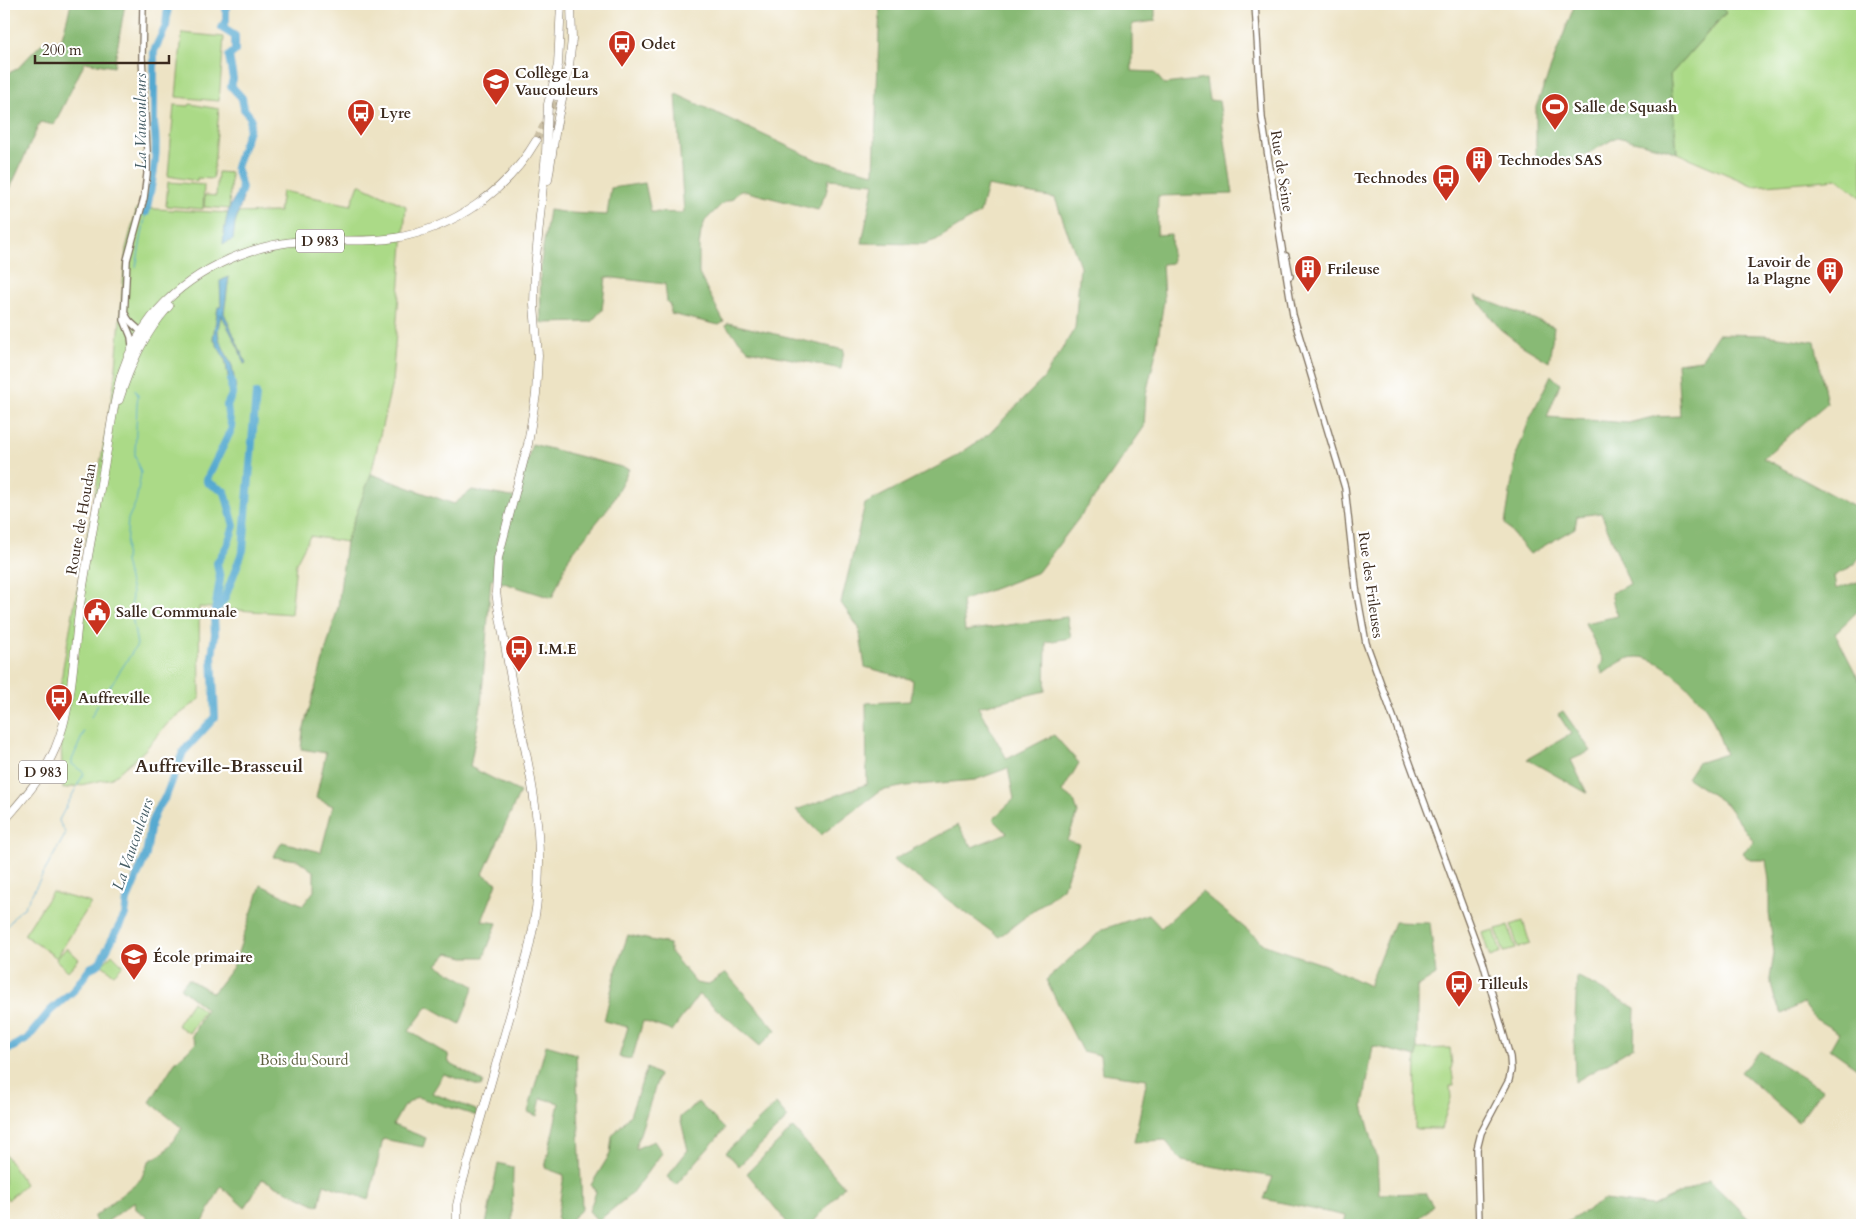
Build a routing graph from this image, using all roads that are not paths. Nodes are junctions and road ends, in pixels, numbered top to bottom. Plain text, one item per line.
1 (143, 4) edge
2 (561, 4) edge
3 (566, 4) edge
4 (571, 4) edge
5 (1255, 4) edge
6 (556, 96) tunnel mouth
7 (536, 141) tunnel mouth
8 (538, 224) junction
9 (1278, 224) joint
10 (199, 276) junction
11 (124, 311) junction
12 (148, 322) junction
13 (134, 325) junction
14 (129, 332) junction
15 (142, 336) junction
16 (132, 348) junction
17 (120, 385) junction
18 (4, 821) edge
19 (456, 1224) edge
20 (1479, 1225) edge

1 - 11 street
2 - 8 main road
3 - 6 main road
4 - 8 main road
5 - 9 street, Rue de Seine
7 - 10 main road, D 983
8 - 19 main road
9 - 20 street, Rue des Frileuses
10 - 12 main road, Route de Houdan / D 983
10 - 15 main road, Route de Houdan / D 983
11 - 13 street
11 - 14 street
12 - 13 street
12 - 15 main road, Route de Houdan / D 983
13 - 15 street
14 - 15 street
14 - 16 street
15 - 16 main road, Route de Houdan / D 983
15 - 17 main road, Route de Houdan / D 983
16 - 17 main road, Route de Houdan / D 983
17 - 18 main road, Route de Houdan / D 983

